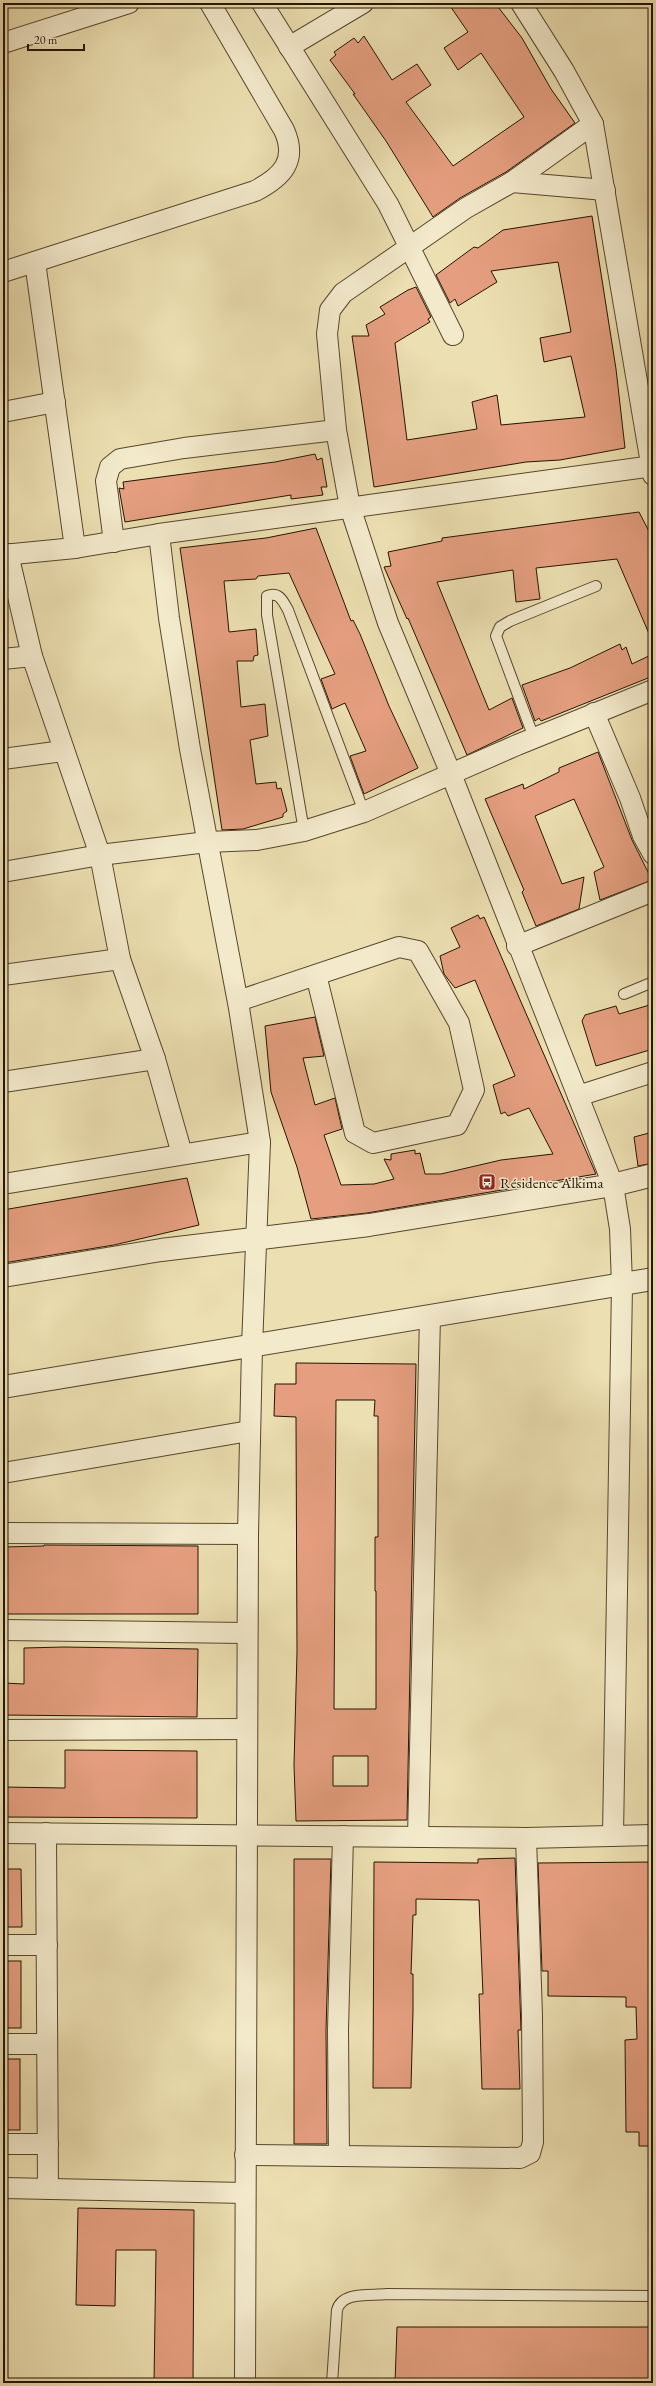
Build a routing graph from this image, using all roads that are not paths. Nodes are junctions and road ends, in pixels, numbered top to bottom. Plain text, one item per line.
1 (129, 3) edge
2 (210, 3) edge
3 (262, 3) edge
4 (363, 3) edge
5 (521, 3) edge
6 (3, 43) edge
7 (289, 47) junction
8 (593, 124) junction
9 (512, 182) junction
10 (605, 190) junction
11 (410, 246) junction
12 (35, 262) junction
13 (3, 272) edge
14 (453, 335) dead end
15 (55, 402) junction
16 (3, 412) edge
17 (336, 430) junction
18 (652, 469) edge
19 (350, 507) junction
20 (159, 534) junction
21 (114, 542) junction
22 (75, 548) junction
23 (6, 554) edge
24 (596, 586) dead end
25 (32, 656) junction
26 (3, 659) edge
27 (653, 690) edge
28 (594, 713) junction
29 (534, 738) junction
30 (63, 751) junction
31 (3, 759) edge
32 (451, 774) junction
33 (364, 812) junction
34 (304, 831) junction
35 (207, 842) junction
36 (653, 854) edge
37 (100, 855) junction
38 (3, 872) edge
39 (653, 891) edge
40 (517, 946) junction
41 (120, 959) junction
42 (3, 975) edge
43 (316, 975) junction
44 (653, 982) edge
45 (624, 994) dead end
46 (238, 1001) junction
47 (155, 1059) junction
48 (653, 1072) edge
49 (3, 1082) edge
50 (578, 1096) junction
51 (260, 1142) junction
52 (182, 1154) junction
53 (653, 1175) edge
54 (3, 1184) edge
55 (612, 1185) junction
56 (256, 1237) junction
57 (3, 1276) edge
58 (653, 1279) edge
59 (622, 1285) junction
60 (430, 1316) junction
61 (252, 1347) junction
62 (3, 1387) edge
63 (249, 1431) junction
64 (3, 1473) edge
65 (3, 1533) edge
66 (248, 1534) junction
67 (3, 1630) edge
68 (247, 1632) junction
69 (246, 1729) junction
70 (3, 1730) edge
71 (46, 1833) junction
72 (3, 1834) edge
73 (246, 1834) junction
74 (653, 1835) edge
75 (343, 1836) junction
76 (612, 1836) junction
77 (418, 1837) junction
78 (526, 1838) junction
79 (3, 1945) edge
80 (47, 1945) junction
81 (3, 2044) edge
82 (47, 2044) junction
83 (3, 2144) edge
84 (48, 2144) junction
85 (245, 2156) junction
86 (339, 2156) junction
87 (3, 2188) edge
88 (48, 2189) junction
89 (245, 2193) junction
90 (653, 2296) edge
91 (245, 2383) edge
92 (332, 2383) edge

1 - 6 street
2 - 12 street
3 - 7 street
4 - 7 street
5 - 8 street
7 - 11 street
8 - 9 street
8 - 10 street
9 - 10 street
9 - 11 street
10 - 18 street
11 - 14 street
11 - 17 street
12 - 13 street
12 - 15 street
15 - 16 street
15 - 22 street
17 - 19 street
17 - 21 street
18 - 19 street
19 - 20 street
19 - 32 street
20 - 21 street
20 - 35 street
21 - 22 street
22 - 23 street
23 - 25 street
24 - 29 lane
25 - 26 street
25 - 30 street
27 - 28 street
28 - 29 street
28 - 36 street
29 - 32 street
30 - 31 street
30 - 37 street
32 - 33 street
32 - 40 street
33 - 34 street
33 - 34 lane
34 - 35 street
35 - 37 street
35 - 46 street
37 - 38 street
37 - 41 street
39 - 40 street
40 - 50 street
41 - 42 street
41 - 47 street
43 - 43 street
43 - 46 street
44 - 45 lane
46 - 51 street
47 - 49 street
47 - 52 street
48 - 50 street
50 - 55 street
51 - 52 street
51 - 56 street
52 - 54 street
53 - 55 street
55 - 56 street
55 - 59 street
56 - 57 street
56 - 61 street
58 - 59 street
59 - 60 street
59 - 76 street
60 - 61 street
60 - 77 street
61 - 62 street
61 - 63 street
63 - 64 street
63 - 66 street
65 - 66 street
66 - 68 street
67 - 68 street
68 - 69 street
69 - 70 street
69 - 73 street
71 - 72 street
71 - 73 street
71 - 80 street
73 - 75 street
73 - 85 street
74 - 76 street
75 - 77 street
75 - 86 street
76 - 78 street
77 - 78 street
78 - 86 street
79 - 80 street
80 - 82 street
81 - 82 street
82 - 84 street
83 - 84 street
84 - 88 street
85 - 86 street
85 - 89 street
87 - 88 street
88 - 89 street
89 - 91 street
90 - 92 lane

